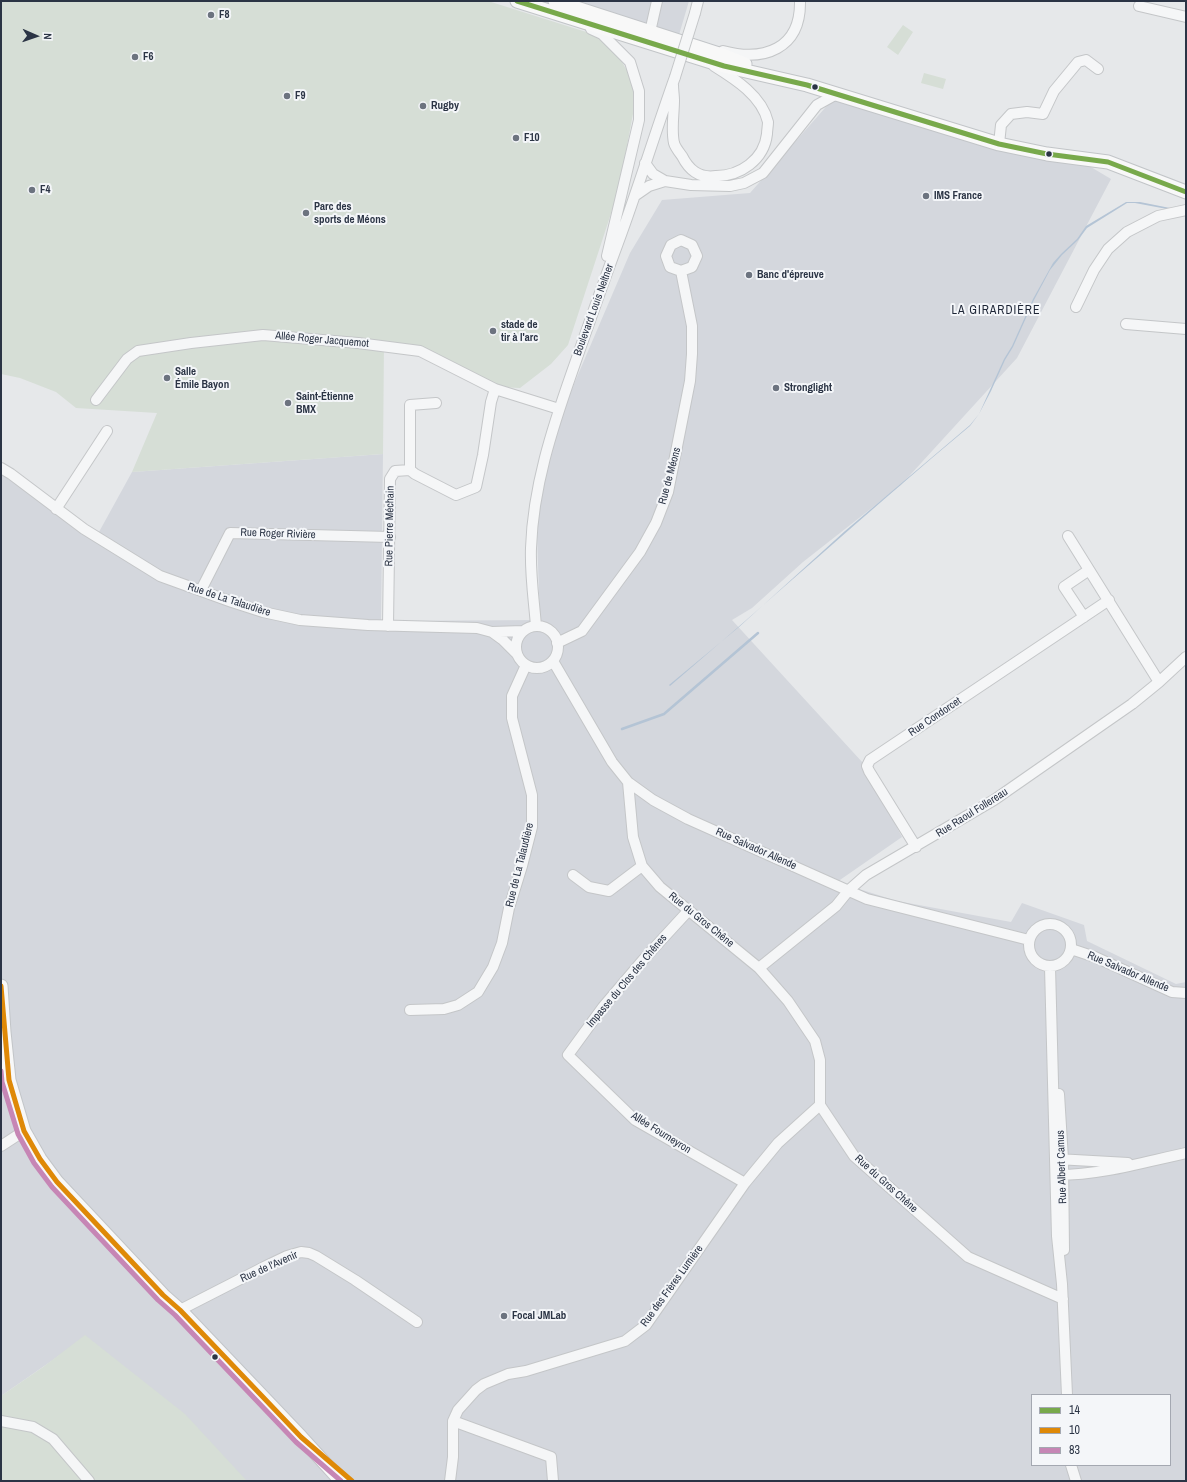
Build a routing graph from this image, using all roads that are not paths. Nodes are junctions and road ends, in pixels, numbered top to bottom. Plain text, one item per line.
1 (517, 1) edge
2 (658, 1) edge
3 (698, 1) edge
4 (800, 1) edge
5 (1139, 6) dead end
6 (555, 7) edge
7 (1186, 17) edge
8 (650, 32) junction
9 (664, 41) junction
10 (1098, 69) dead end
11 (673, 80) junction
12 (835, 95) junction
13 (999, 144) junction
14 (645, 163) junction
15 (665, 181) junction
16 (1186, 192) edge
17 (636, 195) junction
18 (1186, 210) edge
19 (681, 271) dead end
20 (596, 303) junction
21 (1076, 307) dead end
22 (1126, 324) dead end
23 (1186, 330) edge
24 (495, 389) junction
25 (96, 400) dead end
26 (436, 403) dead end
27 (559, 409) junction
28 (108, 431) dead end
29 (1, 468) edge
30 (410, 470) junction
31 (56, 508) junction
32 (1068, 536) dead end
33 (390, 537) junction
34 (1090, 570) junction
35 (201, 590) junction
36 (1108, 600) junction
37 (1084, 616) junction
38 (388, 626) junction
39 (536, 626) junction
40 (523, 631) junction
41 (492, 632) junction
42 (557, 643) junction
43 (517, 654) junction
44 (1186, 657) edge
45 (553, 661) junction
46 (526, 665) junction
47 (1159, 682) junction
48 (628, 782) junction
49 (916, 847) junction
50 (642, 866) junction
51 (573, 875) dead end
52 (849, 890) junction
53 (689, 910) junction
54 (1029, 940) junction
55 (1071, 949) junction
56 (1050, 967) junction
57 (759, 968) junction
58 (1, 986) edge
59 (1186, 993) edge
60 (410, 1010) dead end
61 (2, 1014) edge
62 (568, 1055) joint
63 (820, 1105) junction
64 (24, 1131) junction
65 (1, 1146) edge
66 (1186, 1153) edge
67 (1059, 1159) junction
68 (1136, 1164) junction
69 (1059, 1175) junction
70 (745, 1183) junction
71 (1063, 1299) junction
72 (180, 1310) junction
73 (417, 1322) dead end
74 (1067, 1394) edge
75 (1, 1421) edge
76 (453, 1421) junction
77 (301, 1437) junction
78 (1071, 1466) edge
79 (89, 1481) edge
80 (341, 1481) edge
81 (352, 1481) edge
82 (450, 1481) edge
83 (553, 1481) edge
84 (1076, 1481) edge

1 - 6 main road
2 - 8 street
3 - 11 street, Boulevard Louis Neltner, bridge
4 - 9 street
5 - 7 street
6 - 8 main road
6 - 9 main road
6 - 20 street
8 - 9 main road
9 - 11 street
9 - 12 main road
10 - 13 street
11 - 14 street, Boulevard Louis Neltner
12 - 13 main road
12 - 15 street
13 - 16 main road
14 - 15 street
14 - 17 street, Boulevard Louis Neltner
15 - 17 street
17 - 20 street, Boulevard Louis Neltner
18 - 21 street
19 - 42 street, Rue de Méons
20 - 27 street, Boulevard Louis Neltner
22 - 23 street
24 - 25 street, Allée Roger Jacquemot
24 - 27 street, Allée Roger Jacquemot
24 - 30 street
26 - 30 street
27 - 39 street, Boulevard Louis Neltner
28 - 31 street
29 - 31 street, Rue de La Talaudière
30 - 33 street, Rue Pierre Méchain
31 - 35 street, Rue de La Talaudière
32 - 34 street
33 - 35 street, Rue Roger Rivière
33 - 38 street, Rue Pierre Méchain
34 - 36 street
34 - 37 street
35 - 38 street, Rue de La Talaudière
36 - 37 street, Rue Condorcet
36 - 47 street
37 - 49 street, Rue Condorcet
38 - 41 street, Rue de La Talaudière
39 - 40 street
39 - 42 street
40 - 41 street, Rue de La Talaudière
40 - 43 street
41 - 43 street, Rue de La Talaudière
42 - 45 street
43 - 46 street
44 - 47 street, Rue Raoul Follereau
45 - 46 street
45 - 48 street, Rue Salvador Allende
46 - 60 street, Rue de La Talaudière
47 - 49 street, Rue Raoul Follereau
48 - 50 street, Rue du Gros Chêne
48 - 52 street, Rue Salvador Allende
49 - 52 street, Rue Raoul Follereau
50 - 51 street
50 - 53 street, Rue du Gros Chêne
52 - 54 street, Rue Salvador Allende
52 - 57 street, Rue Raoul Follereau
53 - 57 street, Rue du Gros Chêne
53 - 62 street, Impasse du Clos des Chênes
54 - 55 street
54 - 56 street
55 - 56 street
55 - 59 street, Rue Salvador Allende
56 - 67 street, Rue Albert Camus
57 - 63 street, Rue du Gros Chêne
58 - 61 main road
61 - 64 main road
62 - 70 street, Allée Fourneyron
63 - 70 street, Rue des Frères Lumière
63 - 71 street, Rue du Gros Chêne
64 - 65 street
64 - 72 main road
66 - 68 street
67 - 68 street
67 - 69 street, Rue Albert Camus
68 - 69 street
69 - 71 street, Rue Albert Camus
70 - 76 street, Rue des Frères Lumière
71 - 74 street, Rue Albert Camus
72 - 73 street, Rue de l'Avenir
72 - 77 main road
75 - 79 street
76 - 82 street, Rue des Frères Lumière
76 - 83 street
77 - 80 main road
77 - 81 main road
78 - 84 street

